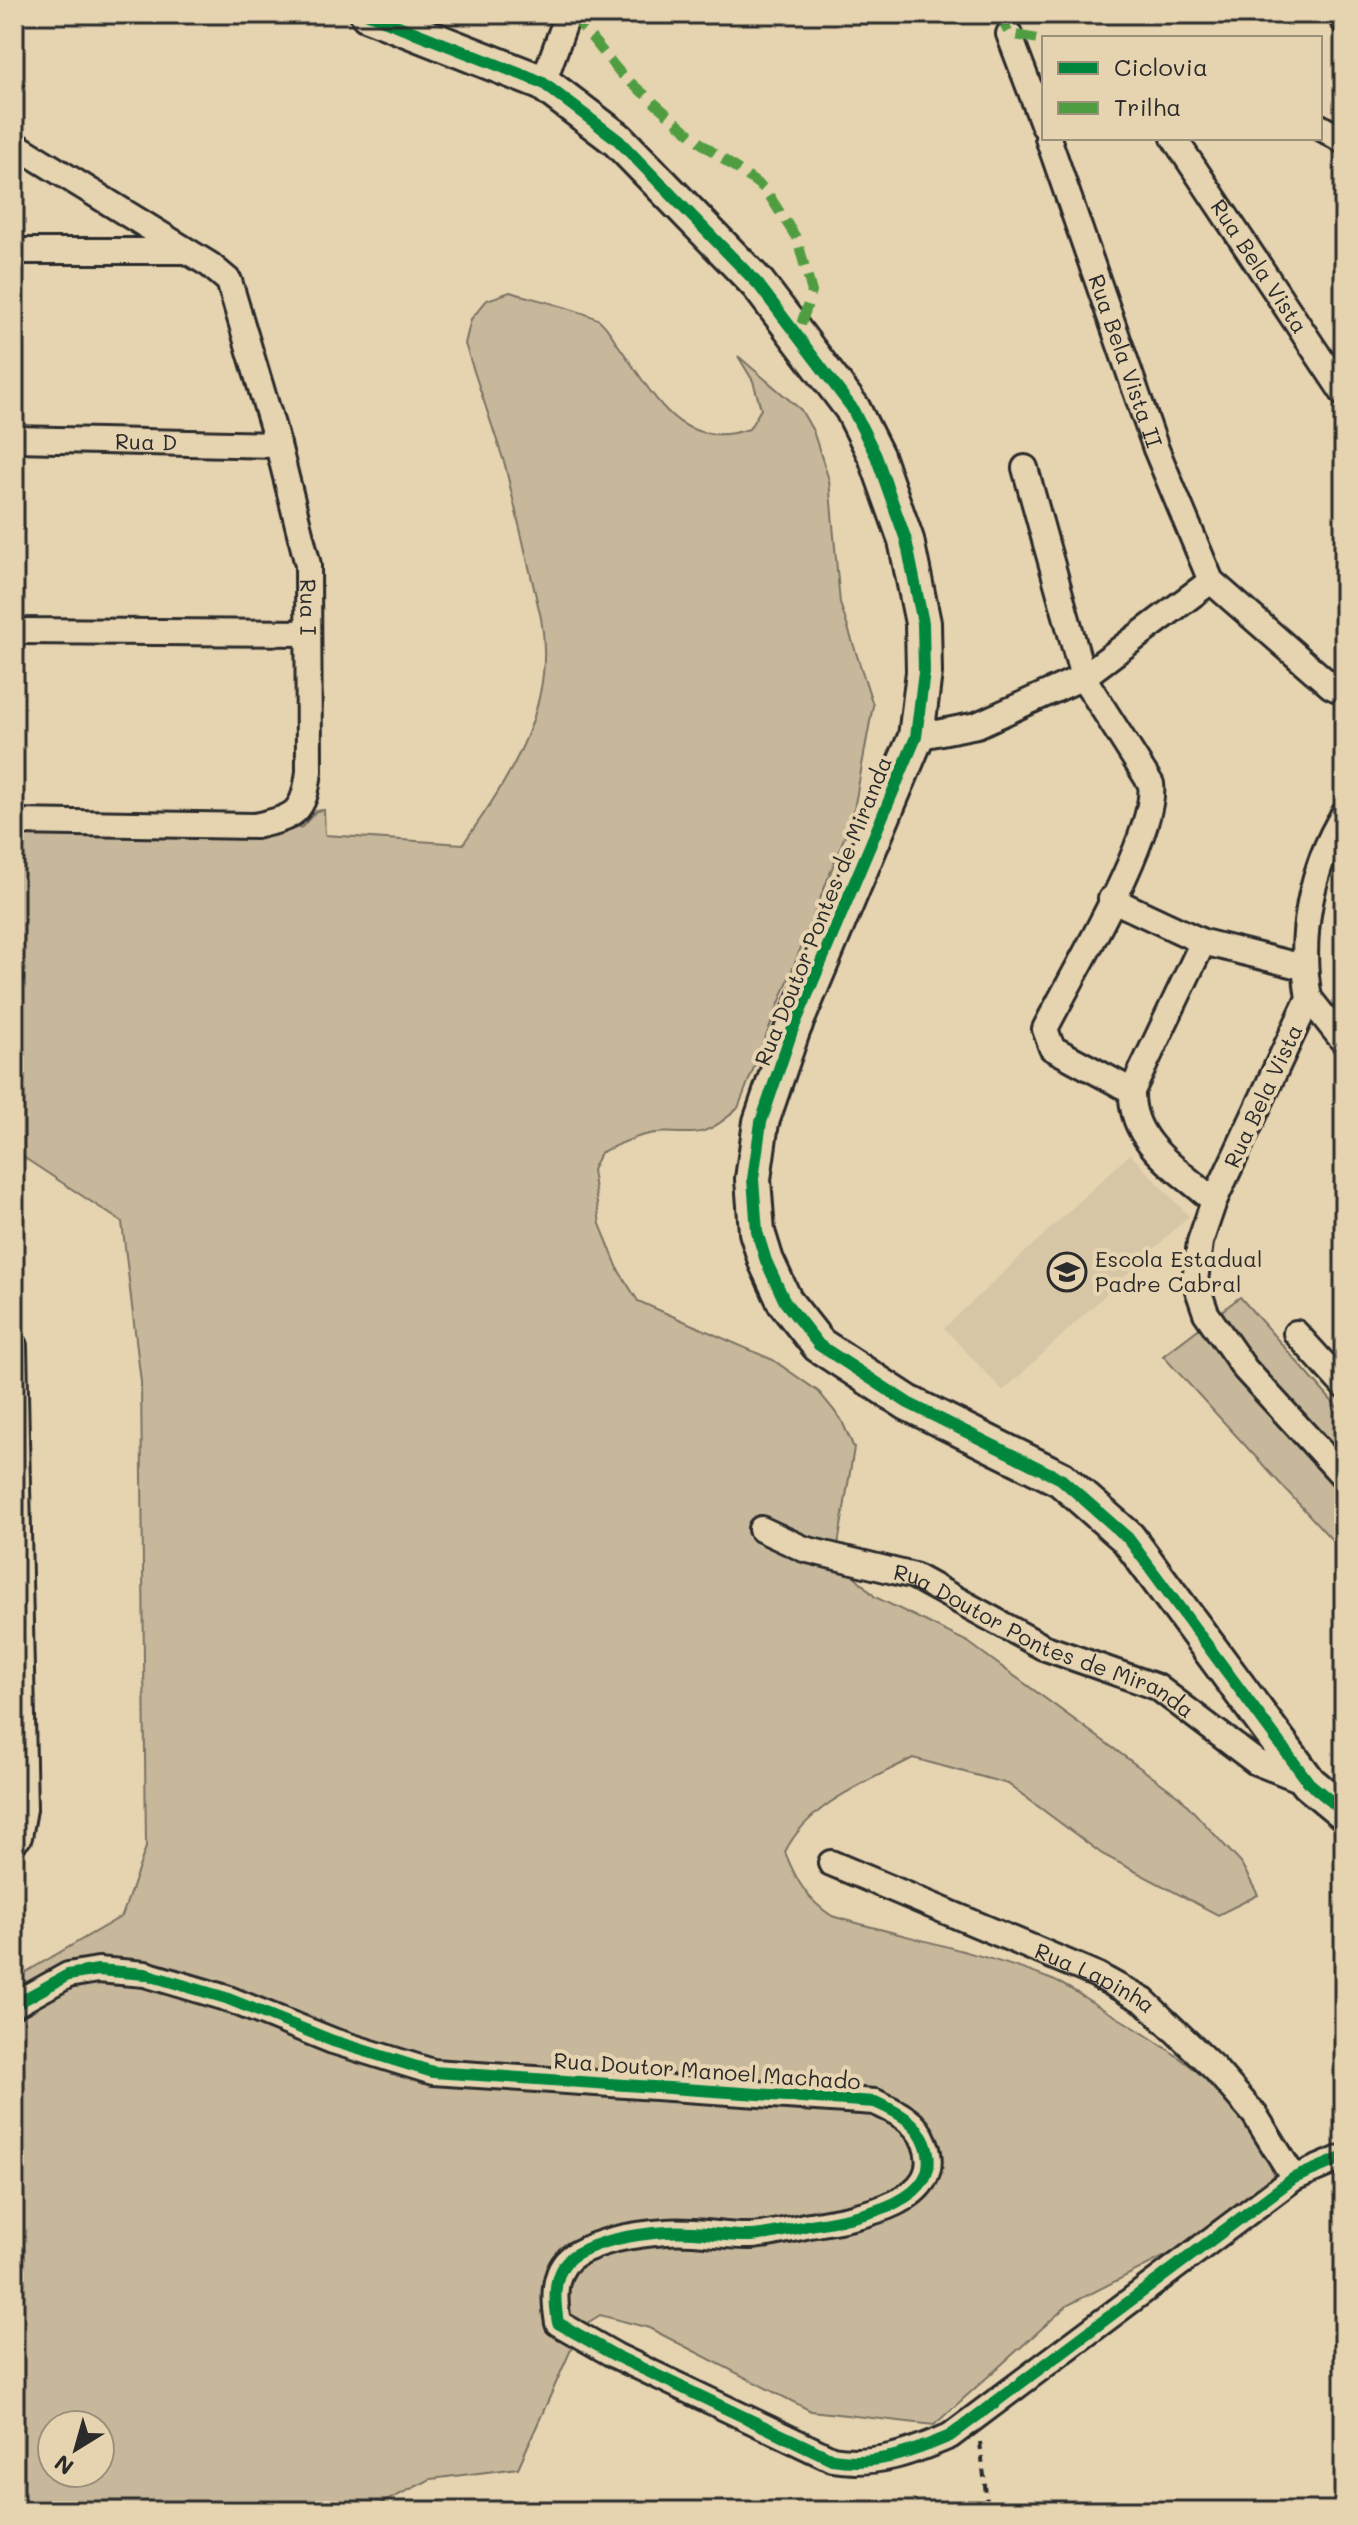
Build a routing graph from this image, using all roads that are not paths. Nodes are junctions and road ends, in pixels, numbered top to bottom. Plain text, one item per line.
1 (368, 14) edge
2 (568, 14) edge
3 (1339, 14) edge
4 (1344, 21) edge
5 (1009, 34) dead end
6 (543, 83) junction
7 (1042, 121) edge
8 (1322, 128) edge
9 (1049, 140) edge
10 (1175, 140) edge
11 (1344, 141) edge
12 (14, 144) edge
13 (14, 251) edge
14 (187, 251) junction
15 (1344, 394) edge
16 (14, 439) edge
17 (278, 445) junction
18 (1025, 468) dead end
19 (1211, 581) junction
20 (14, 631) edge
21 (307, 633) junction
22 (1083, 677) junction
23 (1338, 689) edge
24 (1344, 708) edge
25 (916, 737) junction
26 (1344, 814) edge
27 (14, 822) edge
28 (1111, 899) junction
29 (1203, 942) junction
30 (1303, 967) junction
31 (1309, 998) junction
32 (1344, 1042) edge
33 (1132, 1091) junction
34 (1214, 1201) junction
35 (1296, 1333) dead end
36 (14, 1346) edge
37 (1344, 1386) edge
38 (1344, 1477) edge
39 (761, 1529) dead end
40 (18, 1751) edge
41 (1309, 1783) junction
42 (1344, 1812) edge
43 (14, 1842) edge
44 (831, 1863) dead end
45 (14, 2005) edge
46 (1344, 2157) edge
47 (1294, 2178) junction

1 - 6 street, Rua Doutor Pontes de Miranda
2 - 6 street
3 - 4 street
5 - 7 street
6 - 25 street, Rua Doutor Pontes de Miranda
8 - 11 street
9 - 19 street, Rua Bela Vista II
10 - 15 street, Rua Bela Vista
12 - 14 street, Rua I
13 - 14 street
14 - 17 street, Rua I
16 - 17 street, Rua D
17 - 21 street, Rua I
18 - 22 street
19 - 22 street
19 - 23 street
20 - 21 street
21 - 27 street, Rua I
22 - 25 street
22 - 28 street
23 - 24 street
25 - 41 street, Rua Doutor Pontes de Miranda
26 - 30 street, Rua Bela Vista
28 - 29 street
28 - 33 street
29 - 30 street
29 - 33 street
30 - 31 street, Rua Bela Vista
31 - 32 street
31 - 34 street, Rua Bela Vista
33 - 34 street
34 - 38 street, Rua Bela Vista
35 - 37 street
36 - 40 street
39 - 41 street, Rua Doutor Pontes de Miranda
40 - 43 street
41 - 42 street, Rua Doutor Pontes de Miranda
44 - 47 street, Rua Lapinha
45 - 47 street, Rua Doutor Manoel Machado
46 - 47 street, Rua Doutor Manoel Machado

